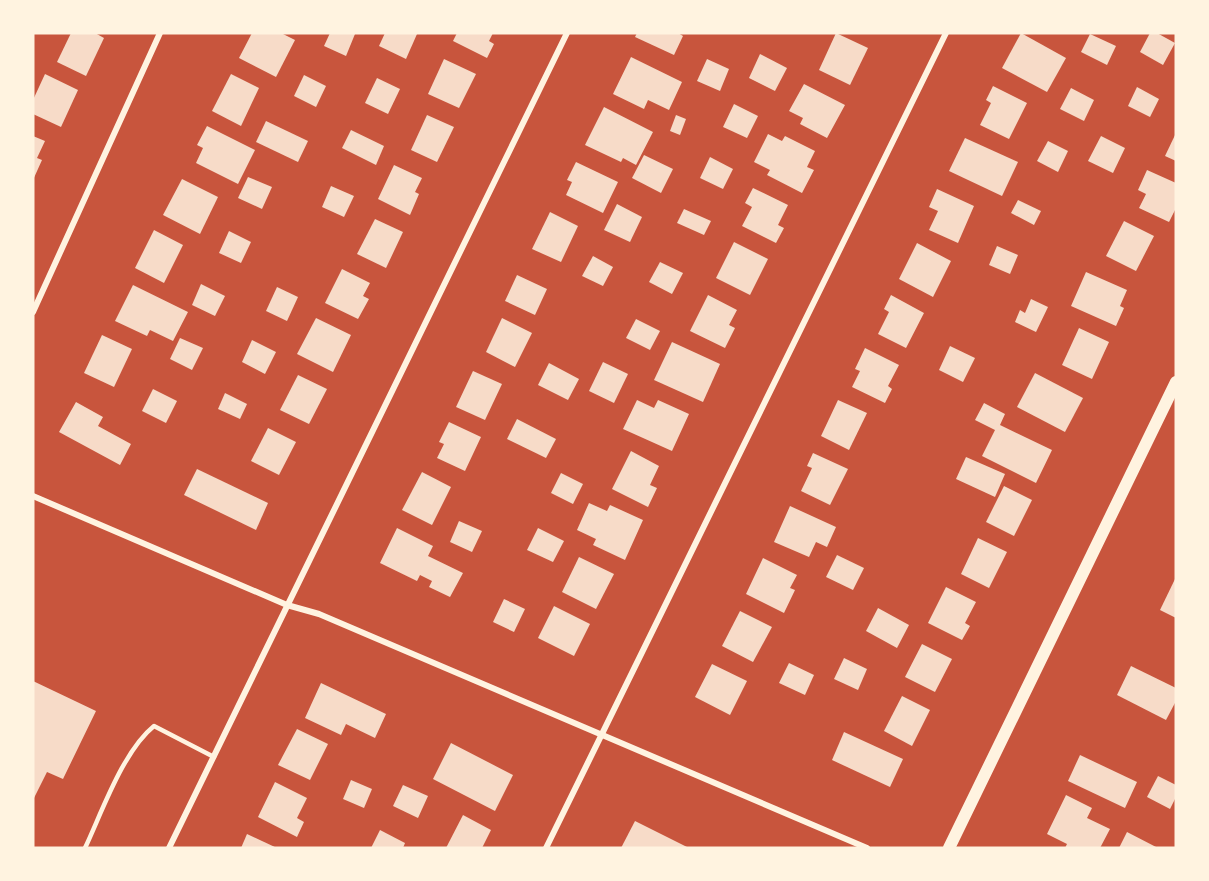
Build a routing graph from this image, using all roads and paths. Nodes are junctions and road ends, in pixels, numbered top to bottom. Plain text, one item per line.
1 (160, 33) edge
2 (567, 33) edge
3 (946, 33) edge
4 (33, 312) edge
5 (1176, 382) edge
6 (33, 496) edge
7 (287, 605) junction
8 (602, 734) junction
9 (214, 757) junction
10 (85, 848) edge
11 (169, 848) edge
12 (546, 848) edge
13 (867, 848) edge
14 (949, 848) edge

1 - 4 street
2 - 7 street
3 - 8 street
5 - 14 main road
6 - 7 street
7 - 8 street
7 - 9 street
8 - 12 street
8 - 13 street
9 - 10 lane
9 - 11 street

